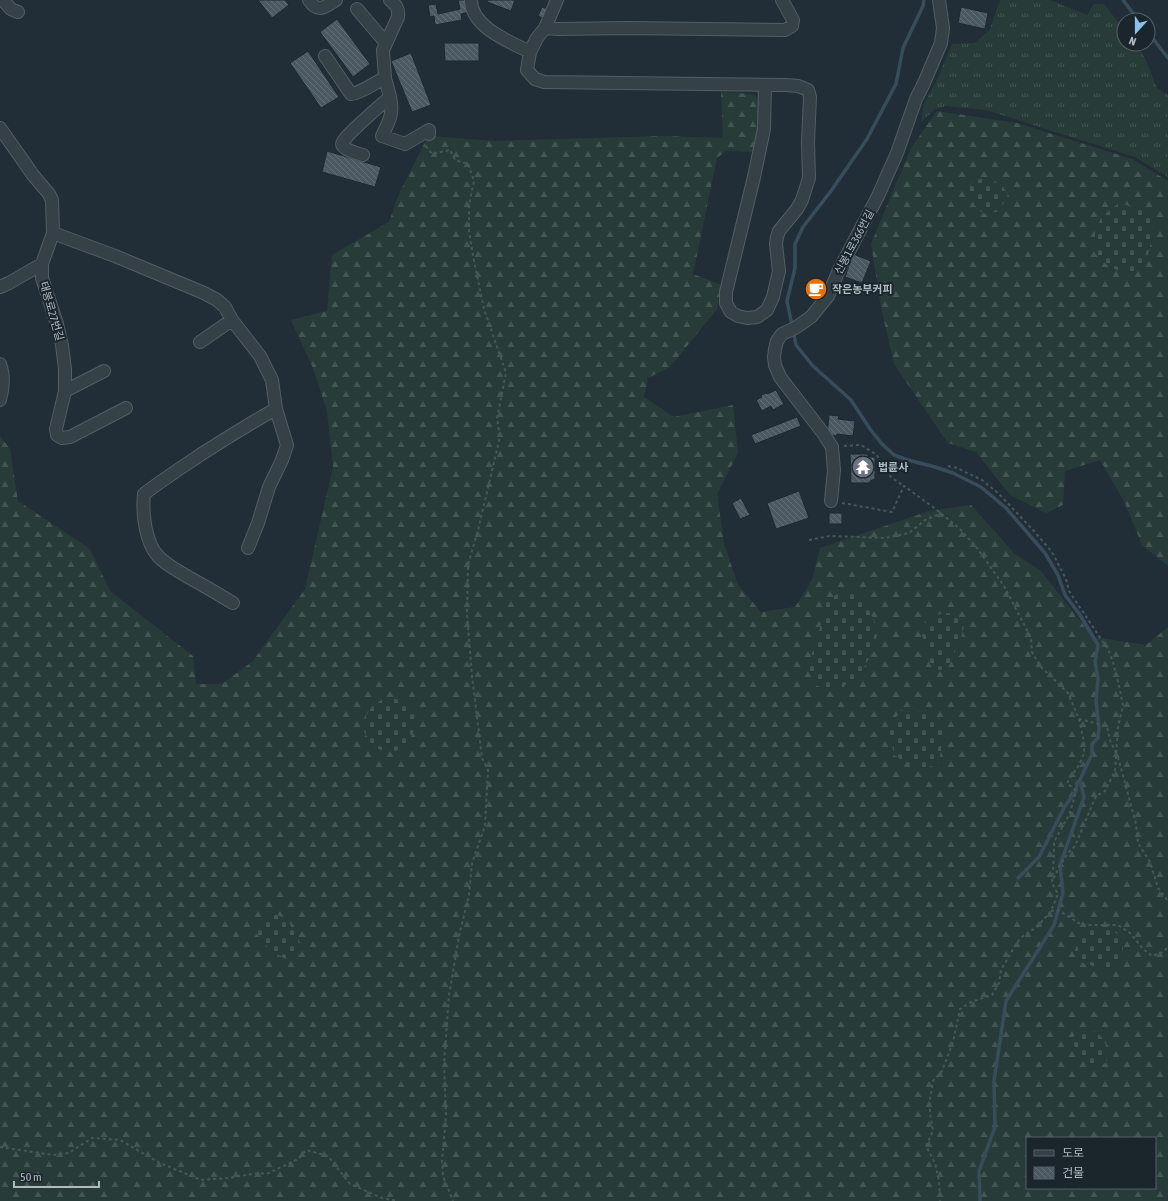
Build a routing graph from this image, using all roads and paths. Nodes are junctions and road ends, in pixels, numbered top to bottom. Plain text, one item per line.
1 (3, 0) edge
2 (309, 0) edge
3 (336, 0) edge
4 (390, 0) edge
5 (471, 0) edge
6 (557, 0) edge
7 (782, 0) edge
8 (939, 0) edge
9 (357, 9) dead end
10 (18, 12) dead end
11 (545, 28) junction
12 (386, 43) junction
13 (530, 52) junction
14 (326, 56) dead end
15 (385, 78) junction
16 (765, 85) junction
17 (390, 97) junction
18 (1, 132) edge
19 (429, 139) joint
20 (363, 155) dead end
21 (53, 234) junction
22 (42, 264) junction
23 (0, 287) edge
24 (232, 320) junction
25 (200, 342) dead end
26 (0, 364) edge
27 (104, 371) dead end
28 (65, 391) junction
29 (0, 400) edge
30 (126, 408) dead end
31 (276, 409) junction
32 (832, 447) junction
33 (948, 466) dead end
34 (904, 486) junction
35 (831, 501) joint
36 (941, 513) junction
37 (809, 540) dead end
38 (248, 548) dead end
39 (232, 603) dead end
40 (1079, 719) junction
41 (1117, 754) junction
42 (1052, 883) junction
43 (1168, 901) edge
44 (1051, 911) junction
45 (1168, 947) edge
46 (0, 1147) edge
47 (396, 1201) edge
48 (452, 1201) edge
49 (940, 1201) edge

1 - 10 street
2 - 3 street
4 - 12 street
5 - 13 street
6 - 11 street
7 - 11 street
8 - 32 street, 신봉1로366번길
9 - 12 street
11 - 13 street
12 - 15 street
13 - 16 street
14 - 15 street
15 - 17 street
16 - 16 street
17 - 19 street
17 - 20 street
18 - 21 street, 태봉로27번길
19 - 48 path
21 - 22 street, 태봉로27번길
21 - 24 street
22 - 23 street
22 - 28 street, 태봉로27번길
24 - 25 street
24 - 31 street
26 - 29 street
27 - 28 street
28 - 30 street, 태봉로27번길
31 - 38 street
31 - 39 street
32 - 34 path
32 - 35 street, 신봉1로366번길
33 - 41 path
34 - 35 path
34 - 36 path
36 - 37 path
36 - 40 path
40 - 41 path
40 - 42 path
41 - 42 path
41 - 43 path
42 - 44 path
44 - 45 path
44 - 49 path
46 - 47 path

